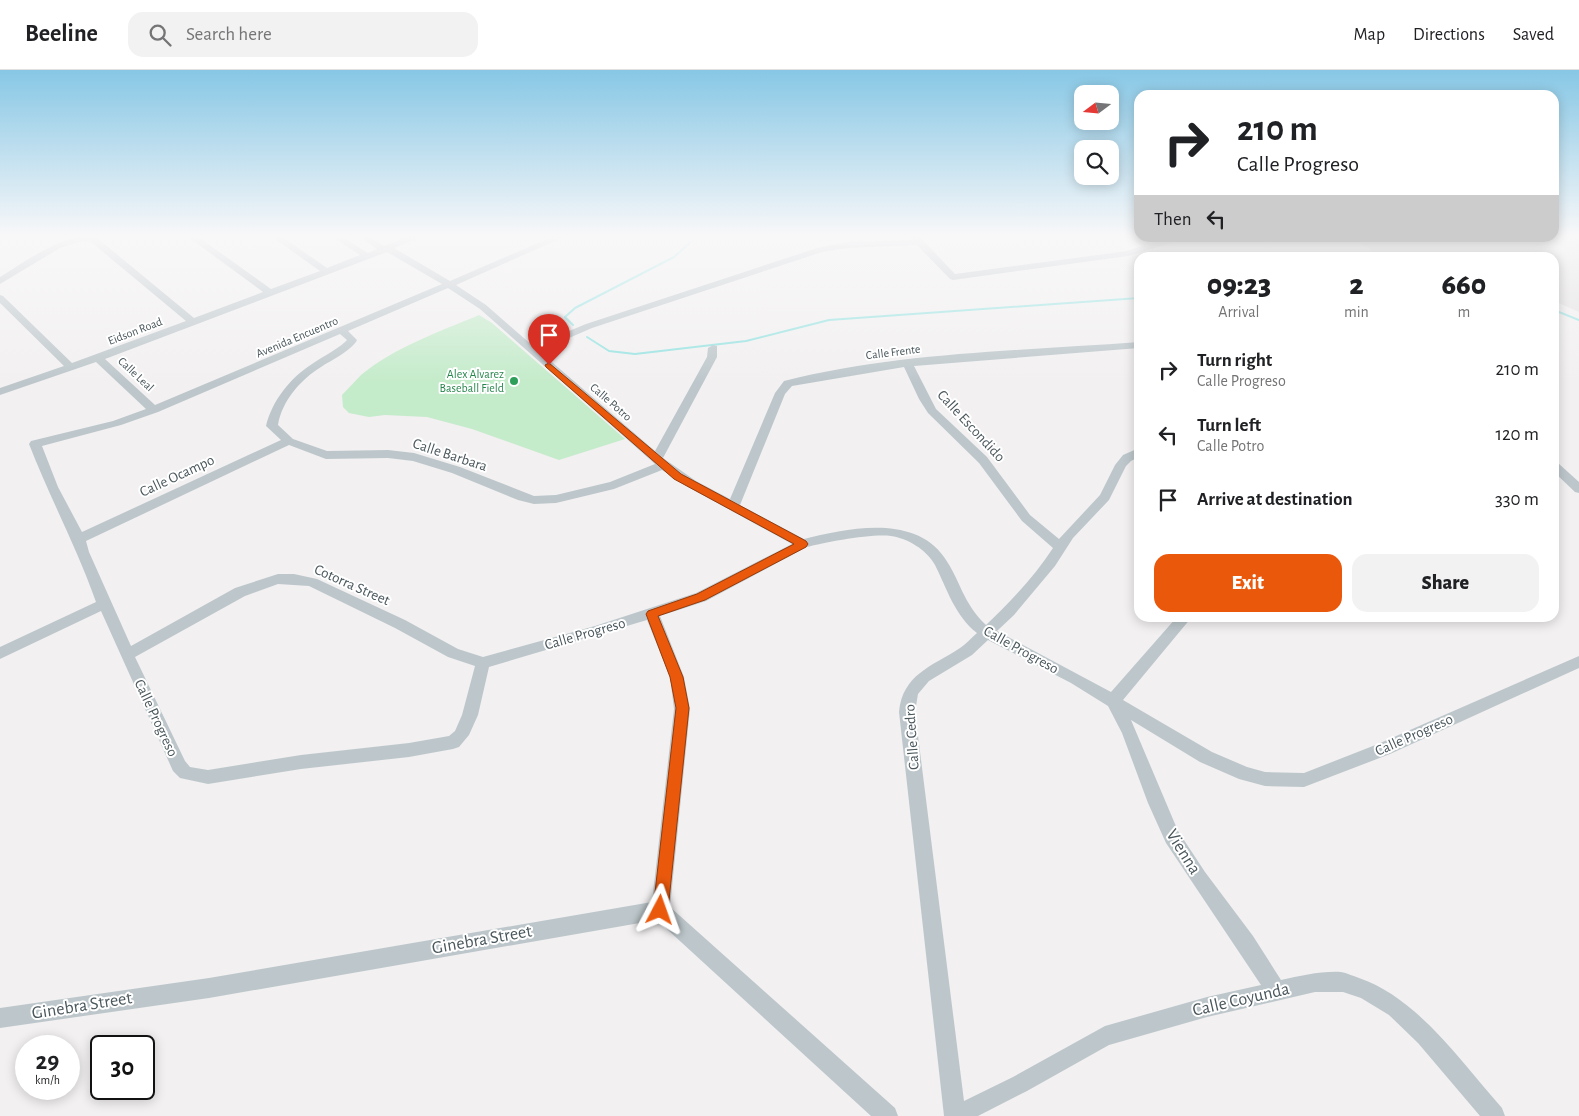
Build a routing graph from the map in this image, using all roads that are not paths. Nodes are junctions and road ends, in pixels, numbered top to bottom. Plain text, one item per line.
1 (148, 285) edge
2 (259, 285) edge
3 (291, 285) edge
4 (446, 285) edge
5 (449, 285) edge
6 (714, 285) edge
7 (270, 293) junction
8 (0, 298) edge
9 (193, 322) junction
10 (343, 331) junction
11 (1134, 345) edge
12 (713, 348) dead end
13 (532, 350) junction
14 (98, 358) junction
15 (908, 364) junction
16 (71, 368) junction
17 (0, 392) edge
18 (154, 410) junction
19 (289, 441) junction
20 (35, 444) joint
21 (1134, 454) edge
22 (660, 462) junction
23 (1559, 471) edge
24 (1579, 489) edge
25 (733, 507) junction
26 (79, 539) junction
27 (802, 544) junction
28 (1060, 547) junction
29 (104, 604) junction
30 (652, 614) junction
31 (1181, 622) edge
32 (987, 633) junction
33 (0, 653) edge
34 (127, 655) junction
35 (1579, 662) edge
36 (483, 663) junction
37 (1113, 701) junction
38 (660, 910) junction
39 (1276, 992) junction
40 (0, 1018) edge
41 (887, 1116) edge
42 (955, 1116) edge
43 (1494, 1116) edge

1 - 9 street
2 - 7 street
3 - 7 street, Eidson Road
4 - 10 street, Avenida Encuentro
5 - 13 street, Calle Potro
6 - 13 street
7 - 9 street, Eidson Road
8 - 16 street
9 - 14 street, Eidson Road
10 - 18 street, Avenida Encuentro
10 - 19 street, Calle Barbara
11 - 15 street, Calle Frente
12 - 22 street
13 - 22 street, Calle Potro
14 - 16 street, Eidson Road
14 - 18 street, Calle Leal
15 - 25 street, Calle Frente
15 - 28 street, Calle Escondido
16 - 17 street, Eidson Road
18 - 20 street, Avenida Encuentro
19 - 22 street, Calle Barbara
19 - 26 street, Calle Ocampo
20 - 26 street, Calle Progreso
21 - 28 street, Calle Cedro
22 - 25 street, Calle Potro
23 - 24 street
25 - 27 street, Calle Potro
26 - 29 street, Calle Progreso
27 - 30 street, Calle Progreso
27 - 32 street, Calle Progreso
28 - 32 street, Calle Cedro
29 - 33 street
29 - 34 street, Calle Progreso
30 - 36 street, Calle Progreso
30 - 38 street
31 - 37 street
32 - 37 street, Calle Progreso
32 - 42 street, Calle Cedro
34 - 36 street, Cotorra Street
34 - 36 street, Calle Progreso
35 - 37 street, Calle Progreso
37 - 39 street, Vienna
38 - 40 street, Ginebra Street
38 - 41 street
39 - 42 street, Calle Coyunda
39 - 43 street, Calle Coyunda

